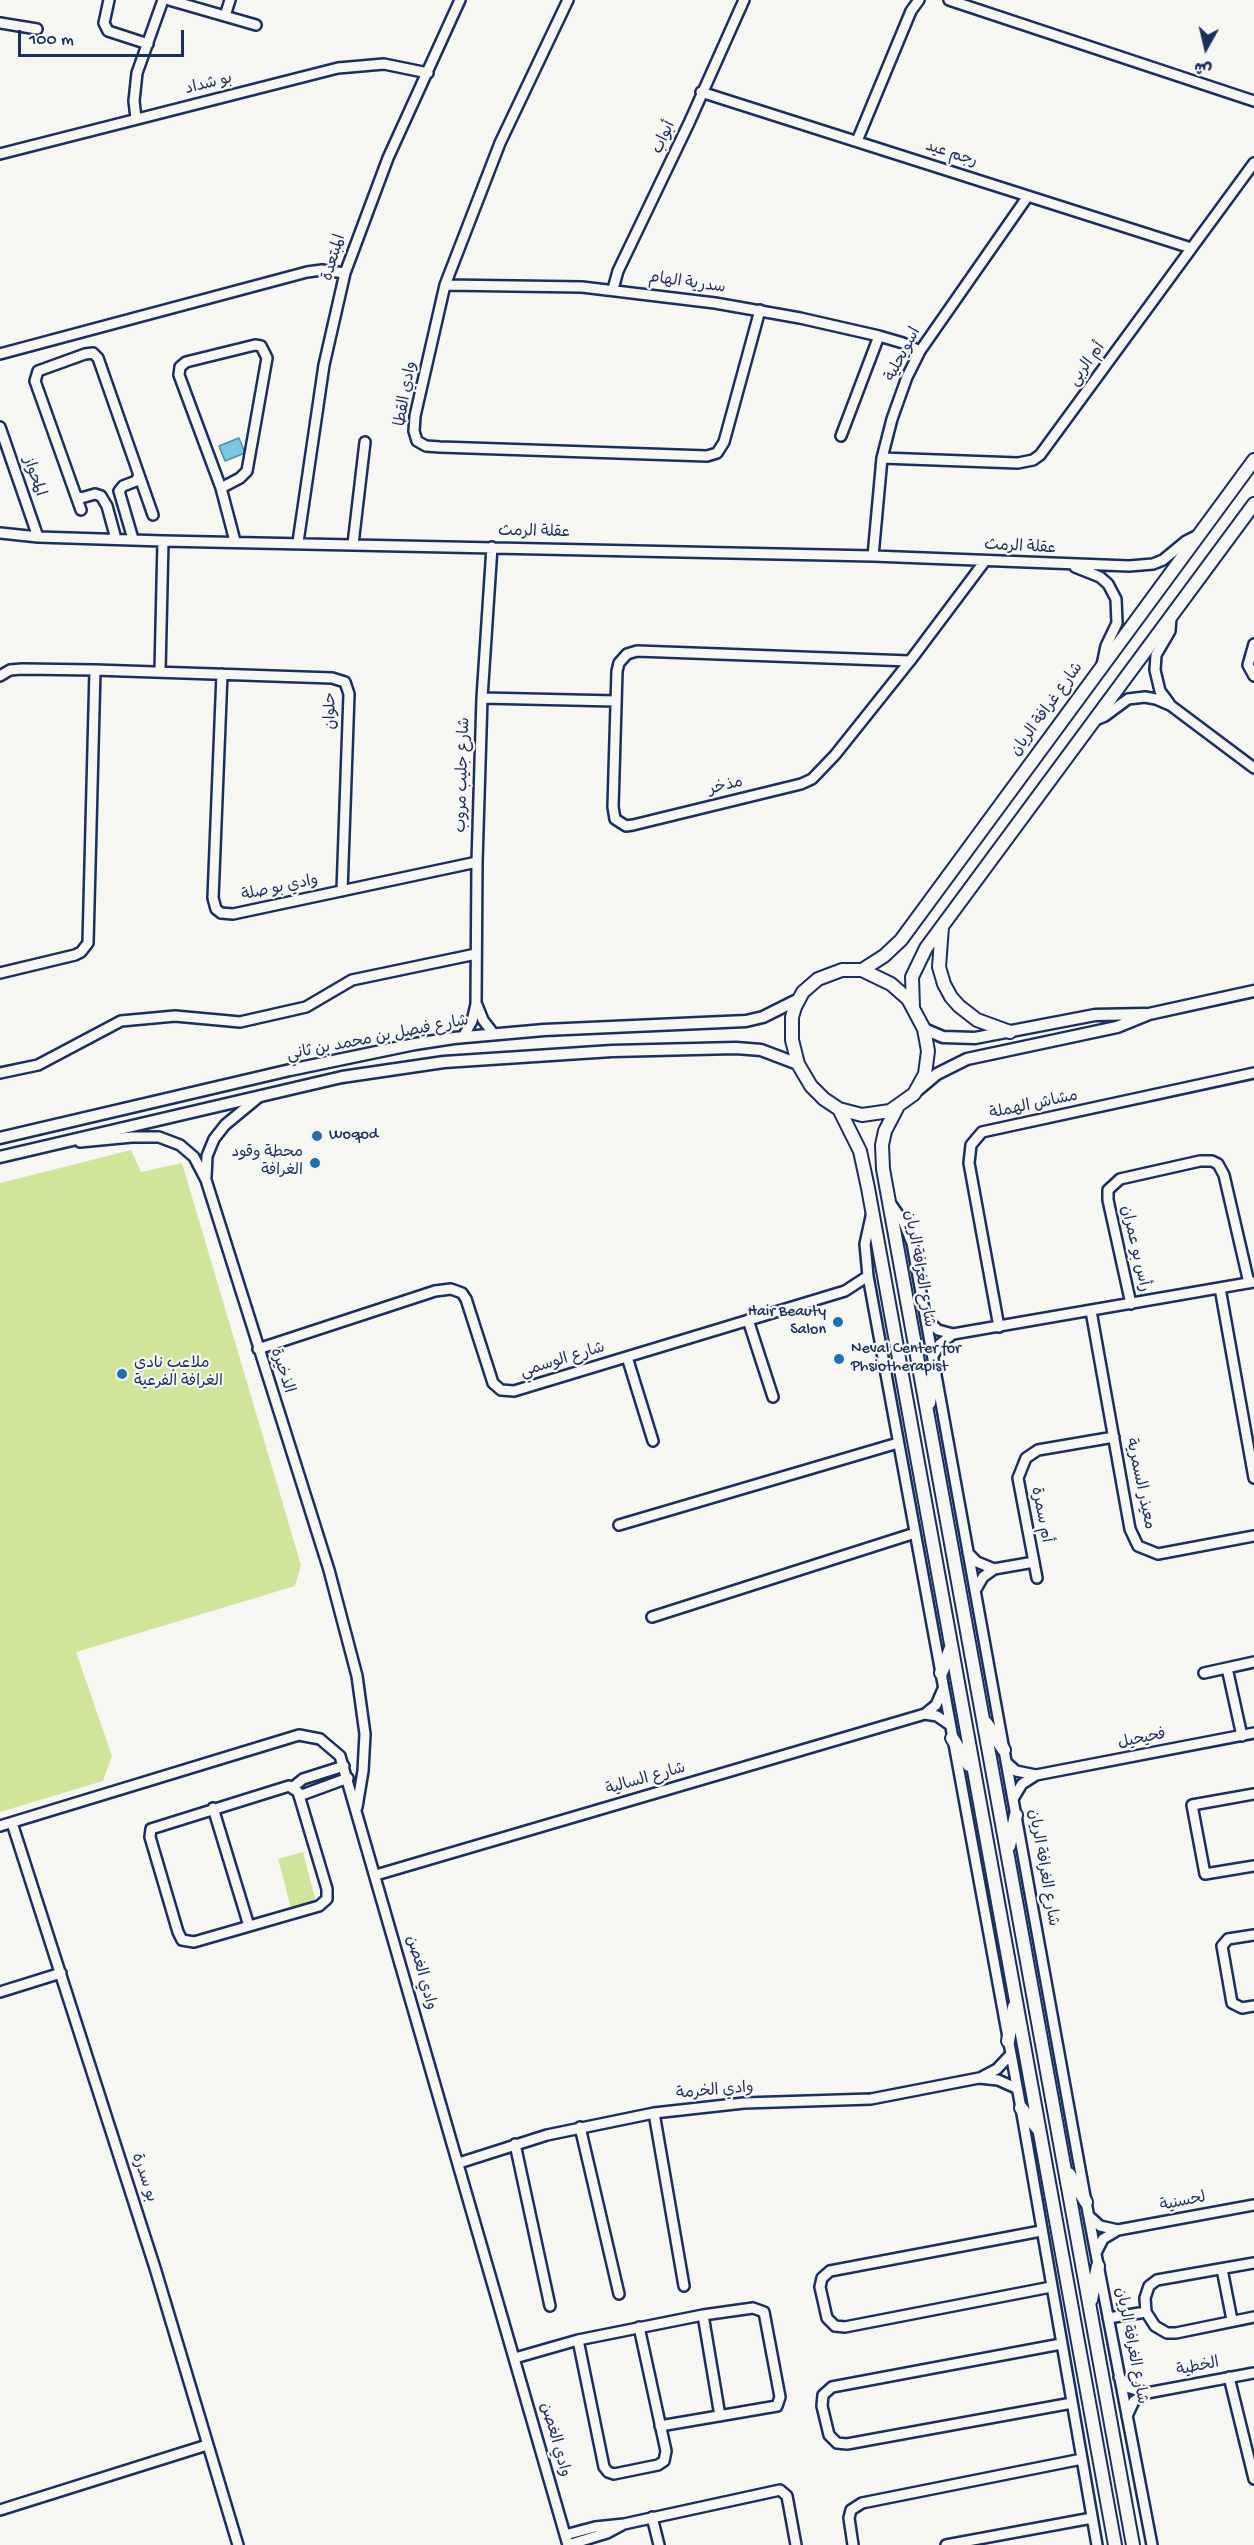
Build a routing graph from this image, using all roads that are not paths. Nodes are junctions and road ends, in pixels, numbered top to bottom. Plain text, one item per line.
1 (109, 0) edge
2 (163, 0) edge
3 (169, 0) edge
4 (230, 0) edge
5 (460, 0) edge
6 (568, 0) edge
7 (744, 0) edge
8 (920, 0) edge
9 (949, 0) edge
10 (225, 16) junction
11 (0, 23) edge
12 (256, 26) dead end
13 (36, 29) dead end
14 (148, 44) junction
15 (428, 73) junction
16 (701, 92) junction
17 (1254, 101) edge
18 (136, 118) junction
19 (857, 141) junction
20 (0, 154) edge
21 (1254, 163) edge
22 (1029, 196) junction
23 (1191, 248) junction
24 (345, 273) junction
25 (445, 285) junction
26 (613, 289) junction
27 (760, 310) junction
28 (879, 336) junction
29 (920, 351) junction
30 (0, 354) edge
31 (0, 427) edge
32 (841, 436) dead end
33 (364, 442) dead end
34 (882, 458) junction
35 (1254, 460) edge
36 (139, 475) junction
37 (220, 488) junction
38 (76, 496) junction
39 (1254, 504) edge
40 (81, 510) dead end
41 (153, 515) dead end
42 (0, 533) edge
43 (1198, 536) junction
44 (38, 537) junction
45 (116, 539) junction
46 (133, 539) junction
47 (163, 541) junction
48 (235, 541) junction
49 (298, 542) junction
50 (353, 544) junction
51 (492, 547) junction
52 (873, 556) junction
53 (985, 561) junction
54 (1067, 565) junction
55 (1171, 616) junction
56 (1254, 644) edge
57 (910, 661) junction
58 (1102, 665) junction
59 (95, 670) junction
60 (160, 671) junction
61 (0, 674) edge
62 (222, 674) junction
63 (1254, 676) edge
64 (482, 698) junction
65 (616, 701) junction
66 (1170, 705) junction
67 (1094, 721) junction
68 (1254, 768) edge
69 (477, 862) junction
70 (342, 891) junction
71 (942, 924) junction
72 (477, 954) junction
73 (862, 970) junction
74 (0, 972) edge
75 (1254, 991) edge
76 (799, 999) junction
77 (476, 1004) junction
78 (913, 1007) junction
79 (1149, 1014) junction
80 (1086, 1017) junction
81 (924, 1029) junction
82 (1010, 1032) junction
83 (493, 1033) junction
84 (1089, 1033) junction
85 (463, 1037) junction
86 (798, 1064) junction
87 (1254, 1073) edge
88 (0, 1074) edge
89 (915, 1092) junction
90 (260, 1096) junction
91 (897, 1108) junction
92 (839, 1109) junction
93 (0, 1138) edge
94 (54, 1144) junction
95 (0, 1157) edge
96 (206, 1180) junction
97 (890, 1203) junction
98 (873, 1209) junction
99 (868, 1276) junction
100 (1251, 1283) edge
101 (1220, 1288) junction
102 (1131, 1304) junction
103 (1091, 1311) junction
104 (926, 1319) junction
105 (748, 1320) junction
106 (999, 1328) junction
107 (953, 1334) junction
108 (258, 1349) junction
109 (627, 1357) junction
110 (934, 1362) junction
111 (773, 1396) dead end
112 (927, 1410) junction
113 (1254, 1414) edge
114 (1242, 1416) junction
115 (1114, 1437) junction
116 (653, 1441) dead end
117 (898, 1443) junction
118 (1254, 1478) edge
119 (619, 1525) dead end
120 (915, 1533) junction
121 (1254, 1536) edge
122 (968, 1553) junction
123 (1034, 1562) junction
124 (994, 1569) junction
125 (1037, 1578) dead end
126 (975, 1592) junction
127 (652, 1617) dead end
128 (951, 1647) junction
129 (1254, 1662) edge
130 (1227, 1668) junction
131 (941, 1673) junction
132 (1204, 1673) dead end
133 (943, 1688) junction
134 (924, 1714) junction
135 (982, 1717) junction
136 (951, 1732) junction
137 (1254, 1733) edge
138 (1242, 1736) junction
139 (1005, 1755) junction
140 (344, 1766) junction
141 (974, 1772) junction
142 (1036, 1775) junction
143 (348, 1778) junction
144 (293, 1787) junction
145 (1254, 1794) edge
146 (299, 1796) junction
147 (1013, 1799) junction
148 (213, 1808) junction
149 (356, 1808) junction
150 (1016, 1815) junction
151 (12, 1823) junction
152 (0, 1826) edge
153 (1007, 1853) junction
154 (1254, 1866) edge
155 (376, 1875) junction
156 (249, 1926) junction
157 (1254, 1935) edge
158 (61, 1973) junction
159 (0, 1992) edge
160 (1016, 2000) junction
161 (1254, 2006) edge
162 (1008, 2041) junction
163 (1010, 2055) junction
164 (979, 2078) junction
165 (1016, 2088) junction
166 (1021, 2108) junction
167 (654, 2113) junction
168 (579, 2127) junction
169 (1040, 2132) junction
170 (515, 2144) junction
171 (459, 2163) junction
172 (1065, 2167) junction
173 (1086, 2202) junction
174 (1254, 2205) edge
175 (1089, 2215) junction
176 (1118, 2230) junction
177 (1041, 2231) junction
178 (1097, 2260) junction
179 (1254, 2264) edge
180 (1222, 2269) junction
181 (684, 2286) dead end
182 (1051, 2288) junction
183 (619, 2294) dead end
184 (550, 2306) dead end
185 (1089, 2307) junction
186 (1146, 2312) junction
187 (703, 2315) junction
188 (1254, 2317) edge
189 (1108, 2318) junction
190 (1232, 2320) junction
191 (639, 2327) junction
192 (578, 2340) junction
193 (1061, 2344) junction
194 (515, 2358) junction
195 (1254, 2373) edge
196 (1118, 2377) junction
197 (1229, 2377) junction
198 (1147, 2393) junction
199 (1072, 2403) junction
200 (720, 2416) junction
201 (1126, 2418) junction
202 (660, 2426) junction
203 (207, 2445) junction
204 (1082, 2459) junction
205 (1254, 2479) edge
206 (0, 2510) edge
207 (652, 2517) junction
208 (1092, 2518) junction
209 (567, 2542) edge
210 (238, 2545) edge
211 (660, 2545) edge
212 (796, 2545) edge
213 (853, 2545) edge
214 (946, 2545) edge
215 (1097, 2545) edge
216 (1115, 2545) edge
217 (1133, 2545) edge
218 (1152, 2545) edge

1 - 14 street
2 - 14 street
3 - 10 street
4 - 10 street
5 - 15 street, المبتعدة
6 - 25 street, وادي القطا
7 - 16 street, أبواب
8 - 19 street
9 - 17 street
10 - 12 street
11 - 13 street
14 - 18 street
15 - 18 street, بو شداد
15 - 24 street, المبتعدة
16 - 19 street, رجم عيد
16 - 26 street, أبواب
18 - 20 street, بو شداد
19 - 22 street, رجم عيد
21 - 23 street, أم الربى
22 - 23 street, رجم عيد
22 - 29 street, اسويحلية
23 - 34 street, أم الربى
24 - 30 street
24 - 49 street, المبتعدة
25 - 26 street, سدرية الهام
25 - 27 street, وادي القطا
26 - 27 street, سدرية الهام
27 - 28 street, سدرية الهام
28 - 29 street, سدرية الهام
28 - 32 street
29 - 34 street, اسويحلية
31 - 44 street, المحواز
33 - 50 street
34 - 52 street, اسويحلية
35 - 43 main road, شارع غرافة الريان
36 - 38 street
36 - 41 street
36 - 46 street
37 - 37 street
37 - 48 street
38 - 40 street
38 - 45 street
39 - 55 main road
42 - 44 street, عقلة الرمث
43 - 54 street, عقلة الرمث
43 - 58 main road, شارع غرافة الريان
44 - 45 street, عقلة الرمث
45 - 46 street, عقلة الرمث
46 - 47 street, عقلة الرمث
47 - 48 street, عقلة الرمث
47 - 60 street
48 - 49 street, عقلة الرمث
49 - 50 street, عقلة الرمث
50 - 51 street, عقلة الرمث
51 - 52 street, عقلة الرمث
51 - 64 street, شارع جليب مروب
52 - 53 street, عقلة الرمث
53 - 54 street, عقلة الرمث
53 - 57 street, مذخر
54 - 58 street, عقلة الرمث
55 - 66 street
55 - 67 main road
56 - 63 street
57 - 65 street, مذخر
57 - 65 street, مذخر
58 - 73 main road, شارع غرافة الريان
59 - 60 street, حلوان
59 - 61 street, حلوان
59 - 74 street
60 - 62 street, حلوان
62 - 70 street, حلوان
62 - 70 street, وادي بو صلة
64 - 65 street
64 - 69 street, شارع جليب مروب
66 - 67 street
66 - 68 street
67 - 71 main road
69 - 70 street, وادي بو صلة
69 - 72 street, شارع جليب مروب
71 - 78 main road
71 - 82 main road
72 - 77 street, شارع جليب مروب
72 - 88 street
73 - 76 main road
73 - 78 main road
75 - 79 street
76 - 83 street, شارع فيصل بن محمد بن ثاني
76 - 86 main road
77 - 83 street
77 - 85 street, شارع جليب مروب
78 - 81 main road
79 - 80 street
79 - 84 street
80 - 82 street
80 - 84 street
81 - 82 street
81 - 89 main road
83 - 85 street, شارع فيصل بن محمد بن ثاني
84 - 89 street
85 - 93 street, شارع فيصل بن محمد بن ثاني
86 - 90 street, شارع فيصل بن محمد بن ثاني
86 - 92 main road
87 - 106 street, مشاش الهملة
89 - 91 main road
90 - 94 street, شارع فيصل بن محمد بن ثاني
90 - 96 street, الذخيرة
91 - 92 main road
91 - 97 main road, شارع الغرافة الريان
92 - 98 main road, شارع الغرافة الريان
94 - 95 street, شارع فيصل بن محمد بن ثاني
94 - 96 street, الذخيرة
96 - 108 street, الذخيرة
97 - 104 street, شارع الغرافة الريان
97 - 112 main road, شارع الغرافة الريان
98 - 99 street, شارع الغرافة الريان
98 - 128 main road, شارع الغرافة الريان
99 - 105 street, شارع الوسمي
99 - 117 street, شارع الغرافة الريان
100 - 101 street
100 - 102 street, رأس بو عمران
101 - 102 street
101 - 114 street
102 - 103 street
103 - 106 street
103 - 115 street, معيذر السمرية
104 - 107 street
104 - 110 street, شارع الغرافة الريان
105 - 109 street, شارع الوسمي
105 - 111 street
106 - 107 street
107 - 110 street
108 - 109 street, شارع الوسمي
108 - 149 street, الذخيرة
109 - 116 street
110 - 112 main road
110 - 122 street, شارع الغرافة الريان
112 - 135 main road, شارع الغرافة الريان
113 - 114 street
114 - 118 street
115 - 121 street, معيذر السمرية
115 - 123 street, أم سمرة
117 - 119 street
117 - 120 street, شارع الغرافة الريان
120 - 127 street
120 - 131 street, شارع الغرافة الريان
122 - 124 street
122 - 126 street, شارع الغرافة الريان
123 - 124 street, أم سمرة
123 - 125 street, أم سمرة
124 - 126 street
126 - 139 street, شارع الغرافة الريان
128 - 131 main road
128 - 141 main road, شارع الغرافة الريان
129 - 130 street
130 - 132 street
130 - 138 street
131 - 133 street, شارع الغرافة الريان
133 - 134 street
133 - 136 street, شارع الغرافة الريان
134 - 136 street
134 - 155 street, شارع السالية
135 - 139 main road
135 - 153 main road, شارع الغرافة الريان
136 - 141 main road
136 - 162 street, شارع الغرافة الريان
137 - 138 street, فحيحيل
138 - 142 street, فحيحيل
139 - 142 street
139 - 147 street, شارع الغرافة الريان
140 - 143 street, وادي الغصن
140 - 144 street
140 - 151 street, وادي الغصن
141 - 160 main road, شارع الغرافة الريان
142 - 147 street
143 - 146 street
143 - 149 street, وادي الغصن
144 - 146 street
144 - 148 street
145 - 154 street
146 - 156 street
147 - 150 street, شارع الغرافة الريان
148 - 156 street
148 - 156 street
149 - 155 street, وادي الغصن
150 - 153 main road
150 - 173 street, شارع الغرافة الريان
151 - 152 street, وادي الغصن
151 - 158 street, بو سدرة
153 - 172 main road, شارع الغرافة الريان
155 - 171 street, وادي الغصن
157 - 161 street
158 - 159 street
158 - 203 street, بو سدرة
160 - 162 main road
160 - 169 main road, شارع الغرافة الريان
162 - 163 street, شارع الغرافة الريان
163 - 164 street, وادي الخرمة
163 - 165 street, شارع الغرافة الريان
164 - 165 street, وادي الخرمة
164 - 167 street, وادي الخرمة
165 - 166 street, شارع الغرافة الريان
166 - 169 main road
166 - 177 street, شارع الغرافة الريان
167 - 168 street, وادي الخرمة
167 - 181 street
168 - 170 street, وادي الخرمة
168 - 183 street
169 - 216 main road, شارع الغرافة الريان
170 - 171 street, وادي الخرمة
170 - 184 street
171 - 194 street, وادي الغصن
172 - 173 main road
172 - 185 main road, شارع الغرافة الريان
173 - 175 street, شارع الغرافة الريان
174 - 176 street, لحسنية
175 - 176 street
175 - 178 street, شارع الغرافة الريان
176 - 178 street
177 - 182 street, شارع الغرافة الريان
177 - 182 street
178 - 185 main road
178 - 189 street, شارع الغرافة الريان
179 - 180 street
180 - 186 street
180 - 190 street
182 - 193 street, شارع الغرافة الريان
185 - 217 main road, شارع الغرافة الريان
186 - 189 street
186 - 190 street
187 - 191 street
187 - 200 street
187 - 200 street
188 - 190 street
189 - 196 street, شارع الغرافة الريان
191 - 192 street
191 - 202 street
192 - 194 street
192 - 202 street
193 - 199 street, شارع الغرافة الريان
193 - 199 street
194 - 209 street, وادي الغصن
195 - 197 street, الخطية
196 - 198 street
196 - 201 street, شارع الغرافة الريان
197 - 198 street, الخطية
197 - 205 street
198 - 201 street
199 - 204 street, شارع الغرافة الريان
200 - 202 street
201 - 218 street, شارع الغرافة الريان
203 - 206 street
203 - 210 street, بو سدرة
204 - 208 street, شارع الغرافة الريان
204 - 213 street
207 - 209 street
207 - 211 street
207 - 212 street
208 - 214 street
208 - 215 street, شارع الغرافة الريان

